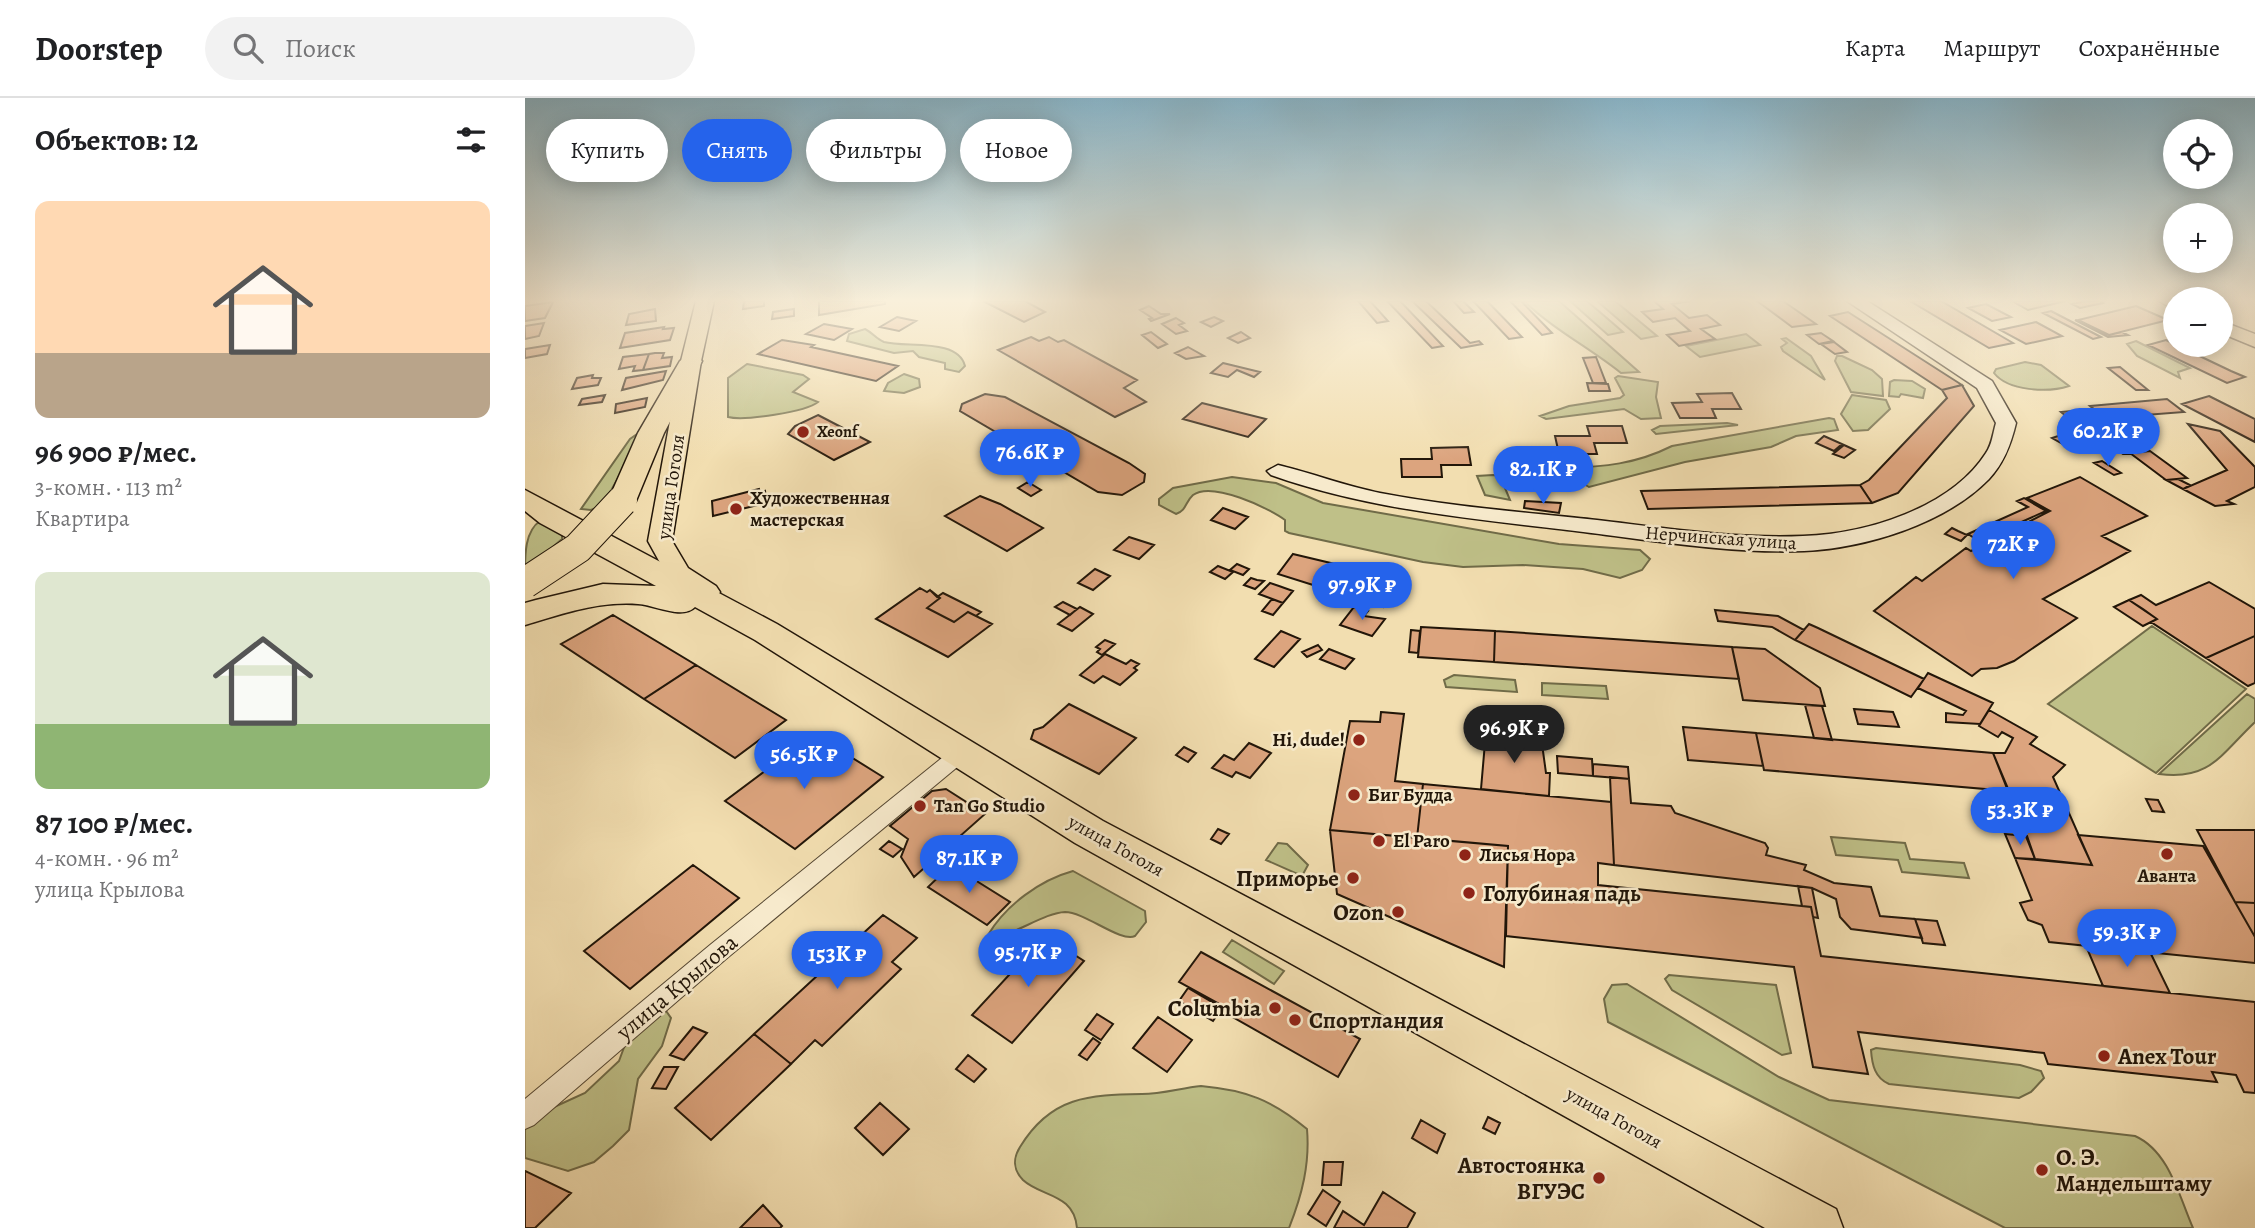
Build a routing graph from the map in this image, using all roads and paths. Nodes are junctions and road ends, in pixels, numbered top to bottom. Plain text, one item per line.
1 (693, 354) edge
2 (1937, 354) edge
3 (691, 361) junction
4 (1278, 471) dead end
5 (525, 498) edge
6 (525, 583) edge
7 (525, 614) edge
8 (732, 615) junction
9 (960, 754) junction
10 (525, 1116) edge
11 (1817, 1228) edge

1 - 3 main road, улица Гоголя
2 - 4 street, Нерчинская улица
3 - 6 highway, bridge
3 - 8 main road, улица Гоголя
5 - 8 highway
7 - 8 highway
8 - 9 highway, улица Гоголя
9 - 10 street, улица Крылова
9 - 11 highway, улица Гоголя

